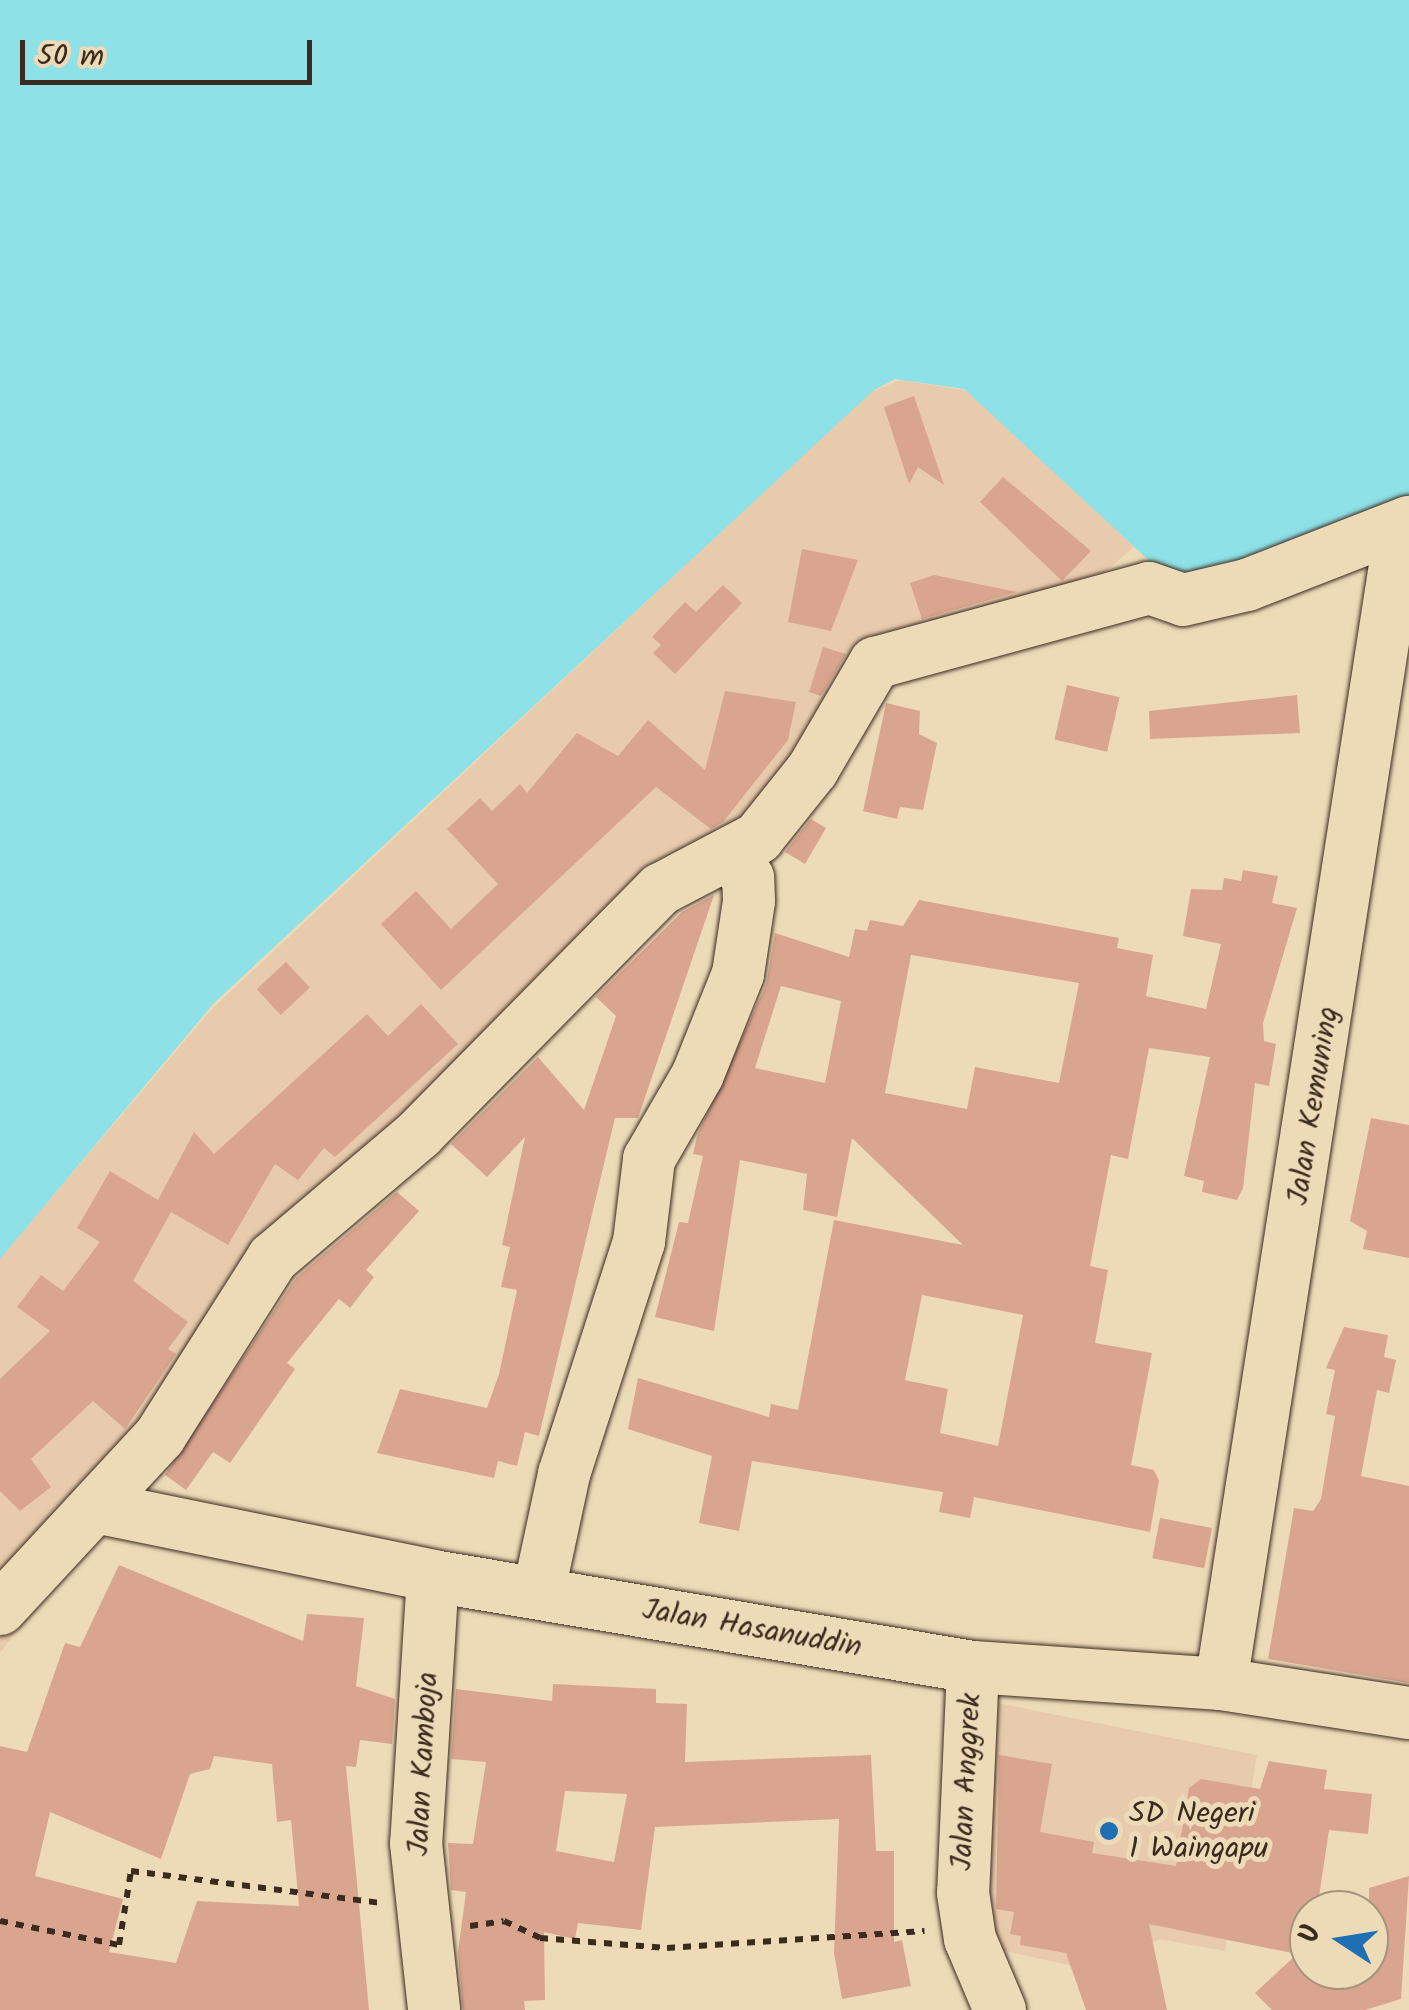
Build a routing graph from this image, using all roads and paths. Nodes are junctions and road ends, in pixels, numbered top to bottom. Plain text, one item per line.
1 (1405, 524) edge
2 (730, 855) junction
3 (100, 1508) junction
4 (432, 1576) junction
5 (539, 1590) junction
6 (0, 1610) edge
7 (973, 1667) junction
8 (1221, 1684) junction
9 (1409, 1713) edge
10 (421, 1919) junction
11 (0, 1921) edge
12 (970, 1938) junction
13 (434, 2010) edge
14 (1000, 2010) edge

1 - 2 street
1 - 8 street, Jalan Kemuning
2 - 3 street
2 - 5 street
3 - 4 street, Jalan Hasanuddin
3 - 6 street
4 - 5 street, Jalan Hasanuddin
4 - 10 street, Jalan Kamboja
5 - 7 street, Jalan Hasanuddin
7 - 8 street, Jalan Hasanuddin
7 - 12 street, Jalan Anggrek
8 - 9 street, Jalan Hasanuddin
10 - 11 path
10 - 12 path
10 - 13 street, Jalan Kamboja
12 - 14 street, Jalan Anggrek

